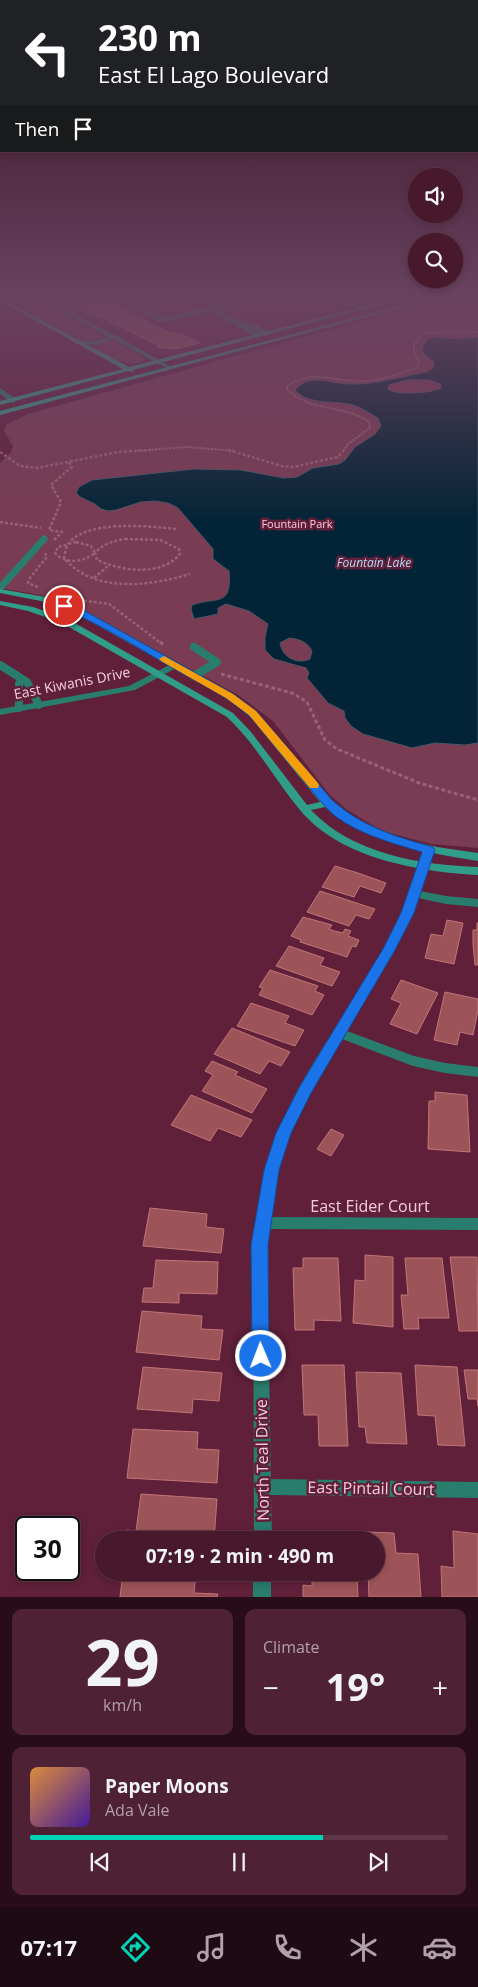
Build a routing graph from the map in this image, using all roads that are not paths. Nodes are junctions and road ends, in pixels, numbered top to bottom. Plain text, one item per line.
1 (114, 374) edge
2 (135, 374) edge
3 (149, 374) edge
4 (140, 376) junction
5 (0, 391) edge
6 (13, 400) junction
7 (0, 403) edge
8 (0, 413) edge
9 (44, 539) dead end
10 (0, 590) edge
11 (0, 603) edge
12 (194, 647) dead end
13 (0, 665) edge
14 (175, 665) junction
15 (159, 673) junction
16 (194, 676) junction
17 (21, 680) junction
18 (39, 705) junction
19 (19, 708) junction
20 (0, 712) edge
21 (328, 803) junction
22 (304, 809) junction
23 (429, 850) junction
24 (478, 857) edge
25 (424, 866) junction
26 (478, 871) edge
27 (414, 894) junction
28 (478, 903) edge
29 (339, 1033) junction
30 (478, 1072) edge
31 (262, 1223) junction
32 (478, 1224) edge
33 (264, 1487) junction
34 (478, 1490) edge
35 (263, 1531) edge
36 (262, 1581) edge
37 (262, 1597) edge

1 - 6 street
2 - 4 street
3 - 4 street
4 - 8 street
5 - 6 lane
6 - 7 street
9 - 10 lane
10 - 14 street
11 - 15 street
12 - 16 lane
13 - 17 lane
14 - 15 street, East Kiwanis Drive
14 - 16 street
15 - 18 street, East Kiwanis Drive
15 - 22 street
16 - 21 street
17 - 18 lane
17 - 19 lane
18 - 19 street, East Kiwanis Drive
19 - 20 street, East Kiwanis Drive
21 - 22 street
21 - 23 street
22 - 25 street
23 - 24 street
23 - 25 street, North Teal Drive
25 - 26 street
25 - 27 street, North Teal Drive
27 - 28 street
27 - 29 street, North Teal Drive
29 - 30 street
29 - 31 street, North Teal Drive
31 - 32 street, East Eider Court
31 - 33 street, North Teal Drive
33 - 34 street, East Pintail Court
33 - 35 street, North Teal Drive
36 - 37 street

